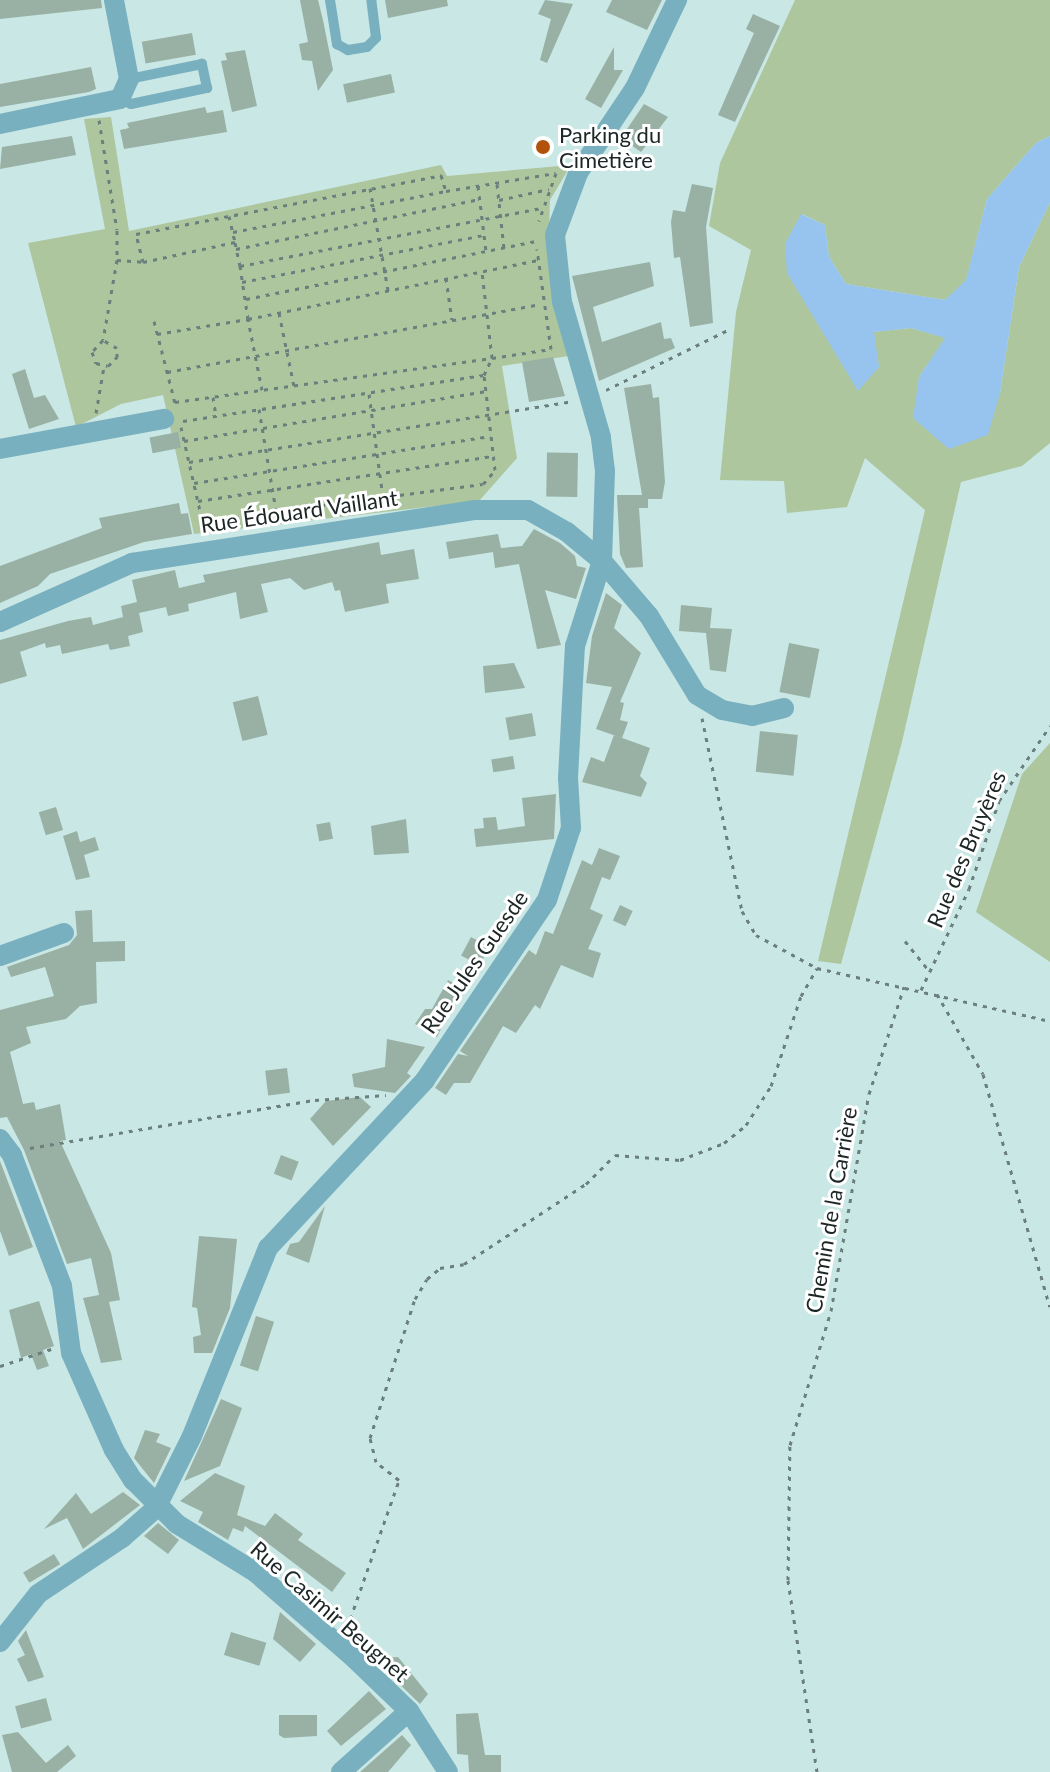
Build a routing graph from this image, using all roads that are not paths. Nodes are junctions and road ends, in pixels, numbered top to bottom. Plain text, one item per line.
1 (114, 0) edge
2 (330, 0) edge
3 (371, 0) edge
4 (677, 0) edge
5 (129, 79) junction
6 (120, 99) junction
7 (0, 124) edge
8 (173, 414) road end
9 (0, 449) edge
10 (602, 561) junction
11 (0, 622) edge
12 (784, 708) dead end
13 (64, 933) dead end
14 (0, 956) edge
15 (6, 1147) edge
16 (156, 1508) junction
17 (0, 1642) edge
18 (409, 1711) junction
19 (341, 1772) edge
20 (448, 1772) edge

1 - 5 street
2 - 3 lane
4 - 10 street, Rue Jules Guesde
5 - 6 street
5 - 6 lane
6 - 7 street
8 - 9 street
10 - 11 street, Rue Édouard Vaillant
10 - 12 street, Rue Édouard Vaillant
10 - 16 street, Rue Jules Guesde
13 - 14 street
15 - 16 street, Rue Casimir Beugnet
16 - 17 street, Rue Jules Guesde
16 - 18 street, Rue Casimir Beugnet
18 - 19 street, Rue Casimir Beugnet
18 - 20 street, Rue Casimir Beugnet

